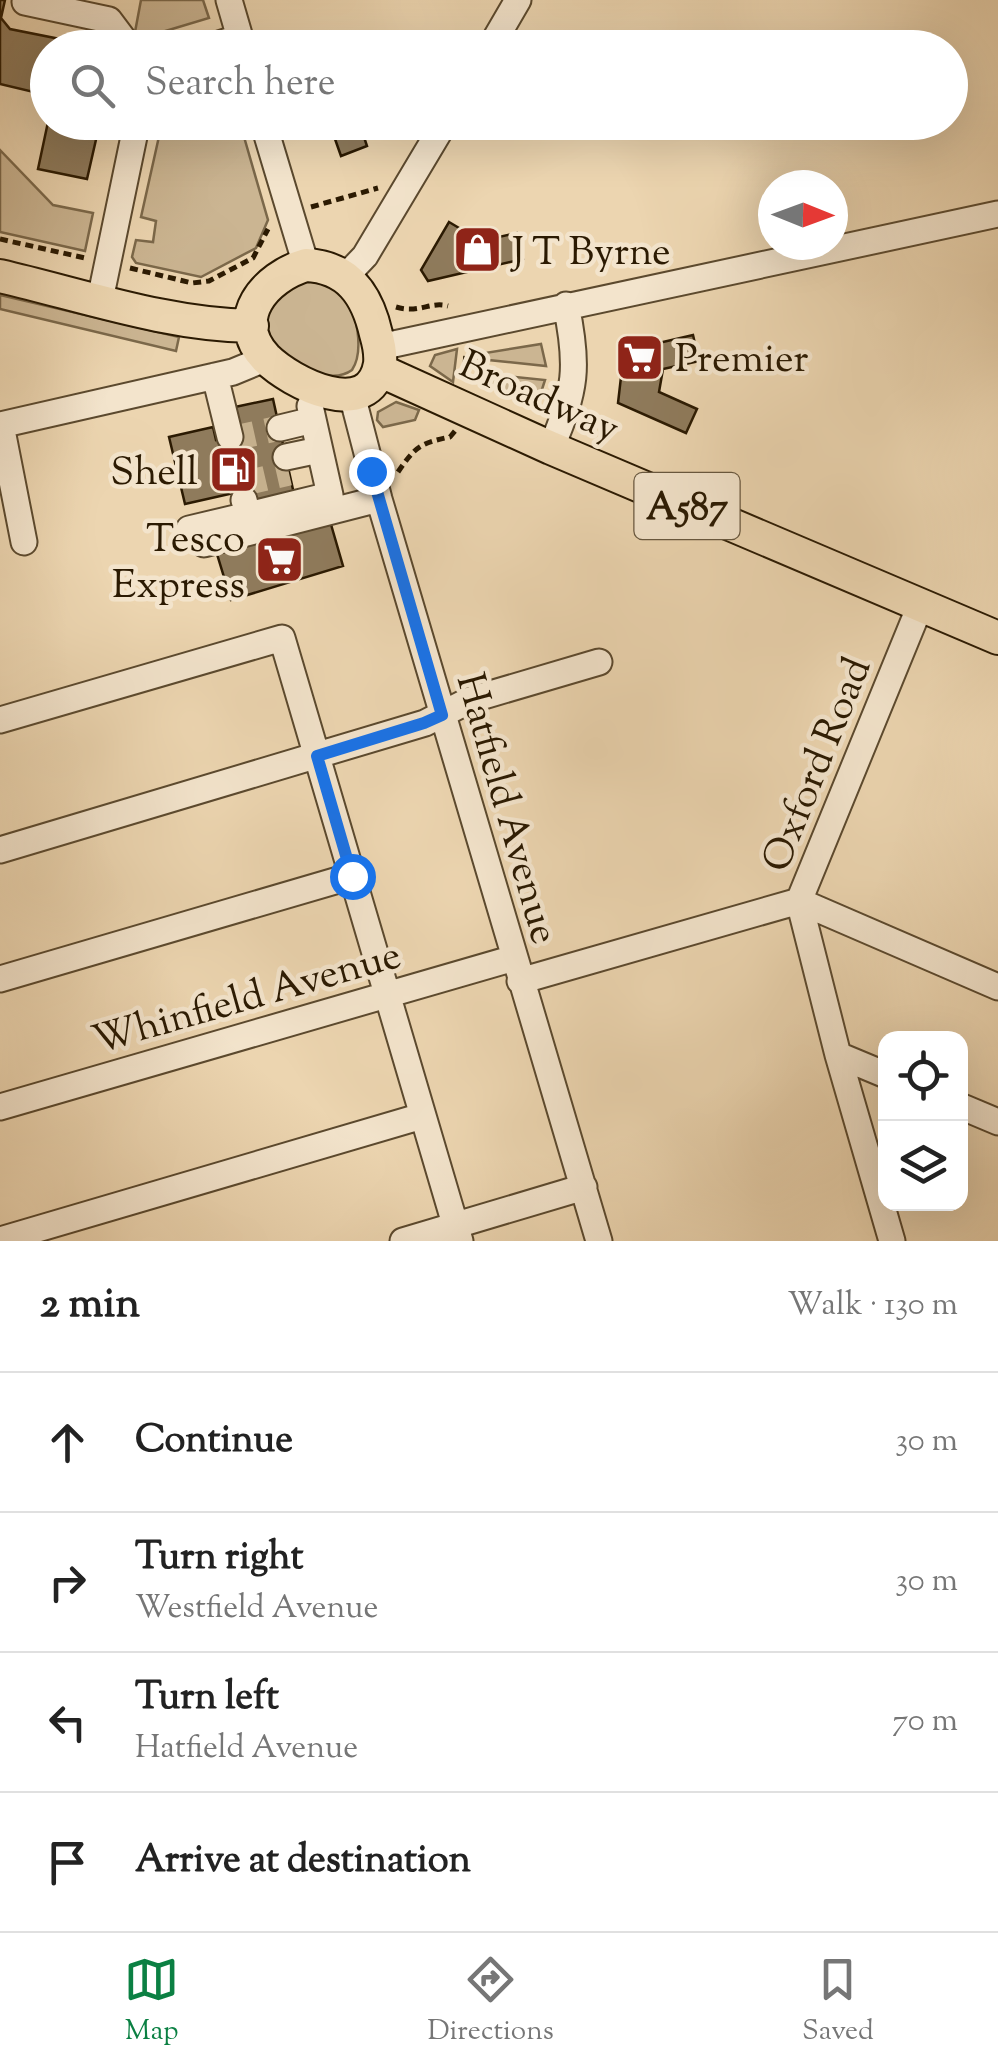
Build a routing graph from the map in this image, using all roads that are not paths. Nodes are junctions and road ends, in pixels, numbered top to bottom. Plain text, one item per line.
1 (229, 0) edge
2 (518, 0) edge
3 (25, 2) edge
4 (116, 30) edge
5 (238, 30) edge
6 (500, 30) edge
7 (133, 140) edge
8 (269, 140) edge
9 (434, 140) edge
10 (998, 214) edge
11 (306, 266) junction
12 (0, 276) edge
13 (346, 276) junction
14 (100, 300) junction
15 (566, 306) junction
16 (252, 326) junction
17 (267, 358) junction
18 (379, 358) junction
19 (214, 376) junction
20 (352, 395) junction
21 (1, 425) edge
22 (232, 428) tunnel mouth
23 (318, 435) junction
24 (551, 448) junction
25 (371, 471) junction
26 (378, 500) junction
27 (24, 542) dead end
28 (920, 606) junction
29 (998, 638) edge
30 (599, 662) dead end
31 (442, 715) junction
32 (0, 720) edge
33 (317, 756) junction
34 (0, 850) edge
35 (352, 876) junction
36 (799, 900) junction
37 (517, 969) junction
38 (0, 980) edge
39 (998, 987) edge
40 (386, 994) junction
41 (838, 1055) junction
42 (878, 1072) edge
43 (0, 1107) edge
44 (968, 1109) edge
45 (422, 1116) junction
46 (998, 1122) edge
47 (584, 1187) junction
48 (458, 1233) edge
49 (0, 1240) edge
50 (403, 1241) edge
51 (599, 1241) edge
52 (892, 1241) edge

1 - 5 street
2 - 6 street
3 - 4 street
7 - 14 street
8 - 11 street
9 - 13 street
10 - 15 street
11 - 13 main road
11 - 16 main road
12 - 14 main road
13 - 18 main road
14 - 16 main road
15 - 18 street
15 - 24 street
16 - 17 main road
17 - 19 street
17 - 23 main road
18 - 20 main road
18 - 24 main road, Broadway / A587
19 - 21 street
19 - 22 street
20 - 23 main road
20 - 25 street, Hatfield Avenue
21 - 27 street
23 - 23 street
23 - 25 street
23 - 26 street
24 - 28 main road, Broadway / A587
25 - 26 street, Hatfield Avenue
26 - 31 street, Hatfield Avenue
28 - 29 main road, Broadway / A587
28 - 36 street, Oxford Road
30 - 31 street
31 - 33 street
31 - 37 street, Hatfield Avenue
32 - 33 street
33 - 34 street
33 - 35 street
35 - 38 street
35 - 40 street
36 - 37 street, Whinfield Avenue
36 - 39 street
36 - 41 street, Oxford Road
37 - 40 street, Whinfield Avenue
37 - 47 street, Hatfield Avenue
40 - 43 street, Whinfield Avenue
40 - 45 street
41 - 42 street
41 - 52 street, Oxford Road
44 - 46 street
45 - 48 street
45 - 49 street
47 - 48 street
47 - 51 street, Hatfield Avenue
48 - 50 street

